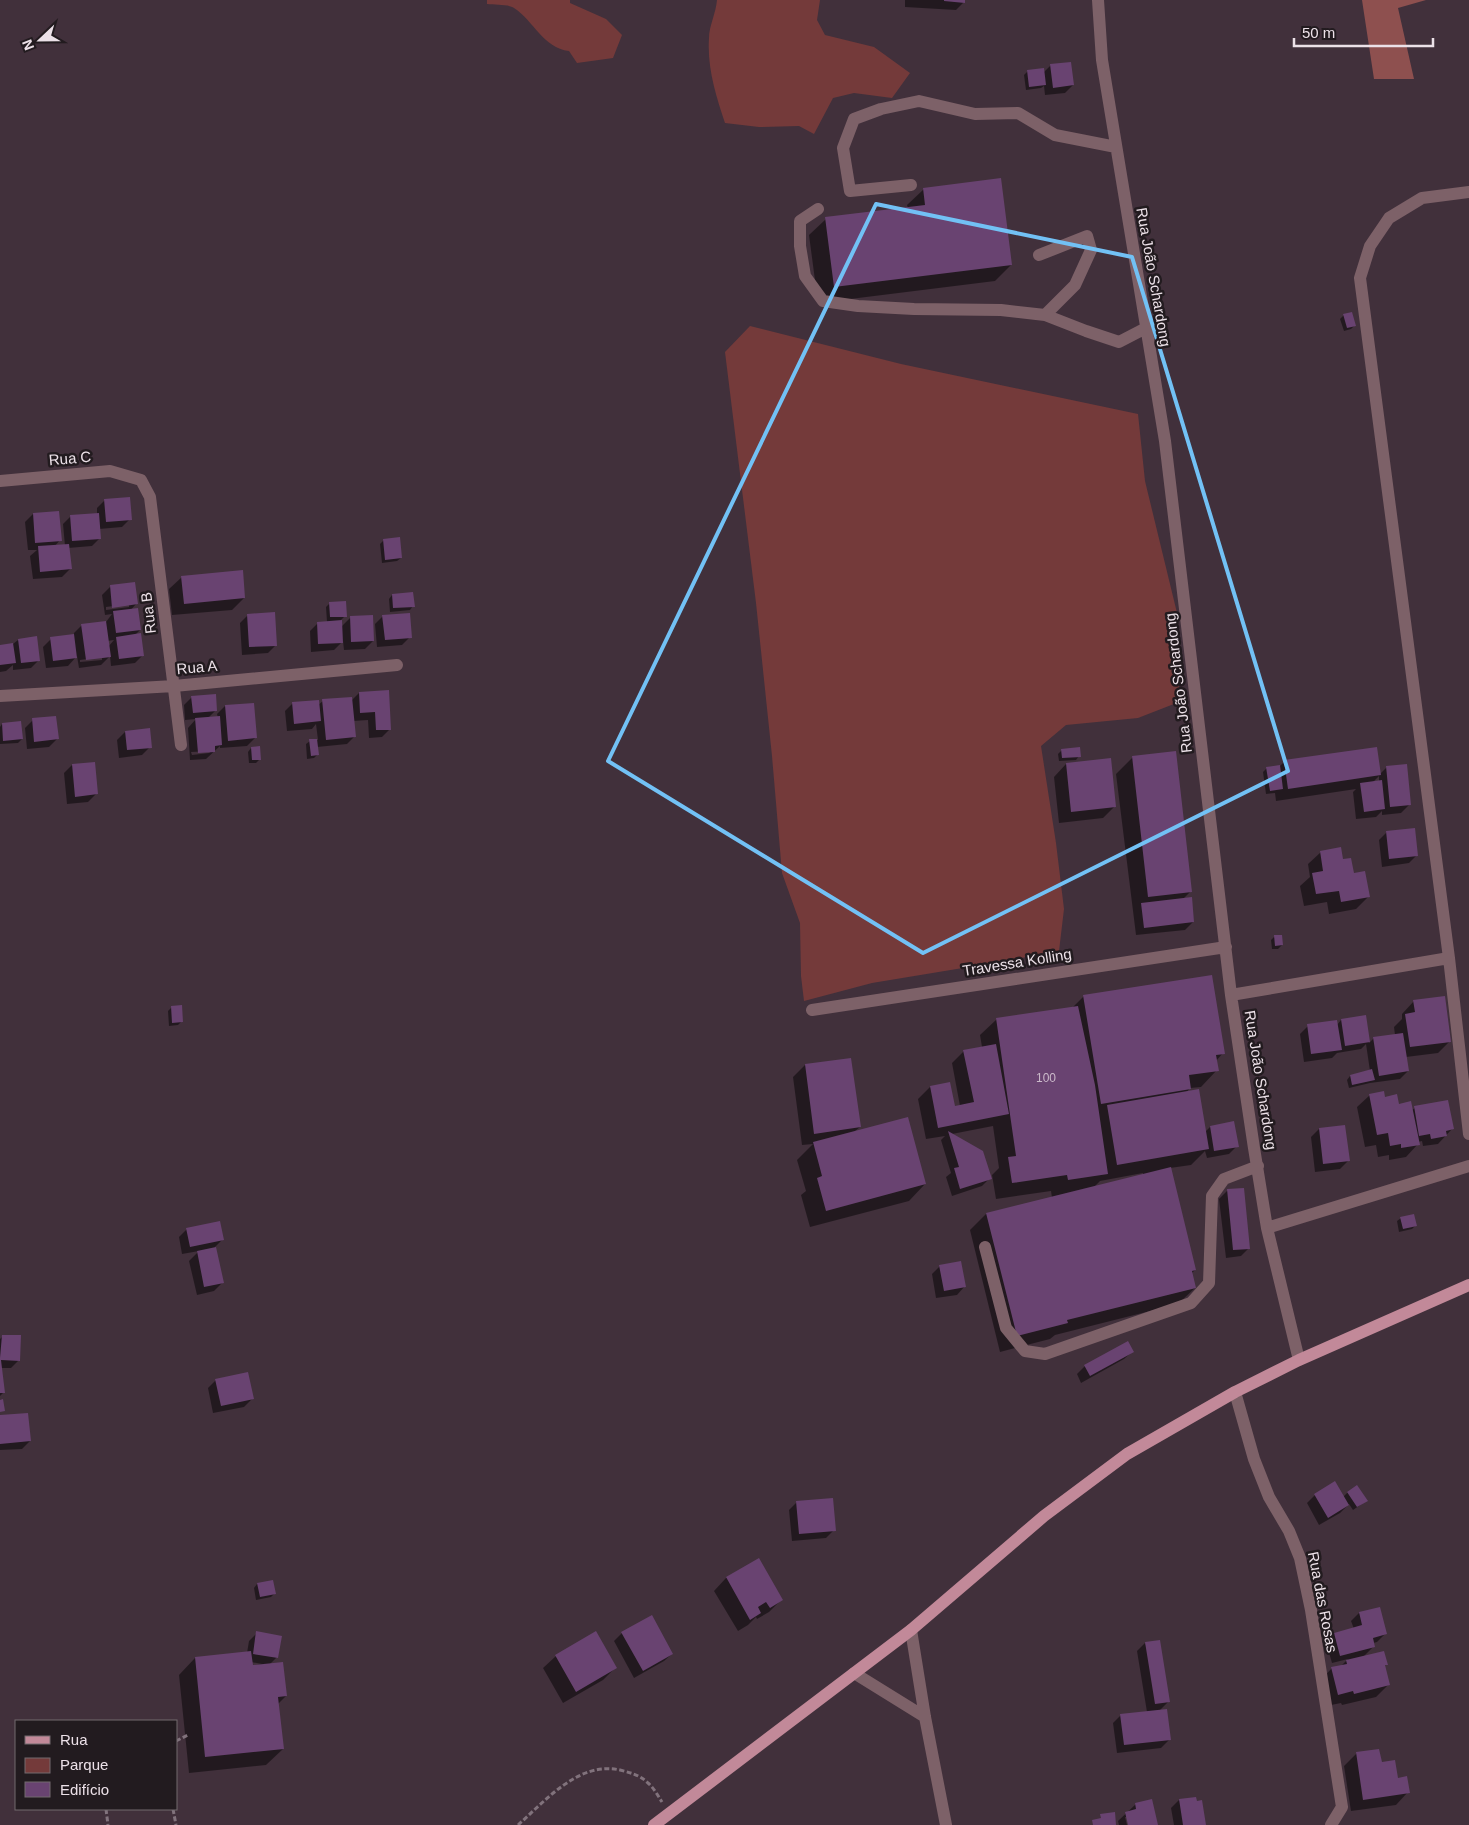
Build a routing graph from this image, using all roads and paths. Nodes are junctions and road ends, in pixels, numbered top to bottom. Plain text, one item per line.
1 (1098, 0) edge
2 (1116, 147) junction
3 (911, 185) dead end
4 (1469, 192) edge
5 (818, 209) dead end
6 (1039, 255) dead end
7 (1045, 314) junction
8 (1146, 328) junction
9 (141, 480) joint
10 (0, 481) edge
11 (396, 665) dead end
12 (174, 686) junction
13 (0, 696) edge
14 (181, 745) dead end
15 (1226, 947) junction
16 (1449, 958) junction
17 (1231, 995) junction
18 (812, 1010) dead end
19 (1469, 1134) edge
20 (1258, 1166) junction
21 (1469, 1166) edge
22 (1268, 1228) junction
23 (985, 1246) dead end
24 (1469, 1285) edge
25 (1299, 1360) junction
26 (1235, 1392) junction
27 (911, 1630) junction
28 (854, 1673) junction
29 (925, 1717) junction
30 (188, 1735) dead end
31 (178, 1740) edge
32 (106, 1810) edge
33 (173, 1810) edge
34 (670, 1812) junction
35 (108, 1825) edge
36 (176, 1825) edge
37 (518, 1825) edge
38 (654, 1825) edge
39 (946, 1825) edge
40 (1331, 1825) edge

1 - 2 street, Rua João Schardong
2 - 3 street
2 - 8 street, Rua João Schardong
4 - 16 street
5 - 7 street
6 - 7 street
7 - 8 street
8 - 15 street, Rua João Schardong
9 - 10 street, Rua C
9 - 12 street, Rua B
11 - 12 street, Rua A
12 - 13 street, Rua A
12 - 14 street, Rua B
15 - 17 street, Rua João Schardong
15 - 18 street, Travessa Kolling
16 - 17 street
16 - 19 street
17 - 20 street, Rua João Schardong
20 - 22 street, Rua João Schardong
20 - 23 street
21 - 22 street
22 - 25 street, Rua João Schardong
24 - 25 main road
25 - 26 main road
26 - 27 main road
26 - 40 street, Rua das Rosas
27 - 28 main road
27 - 29 street
28 - 29 street
28 - 34 main road
29 - 39 street
30 - 31 path
32 - 35 path
33 - 36 path
34 - 37 path
34 - 38 main road

